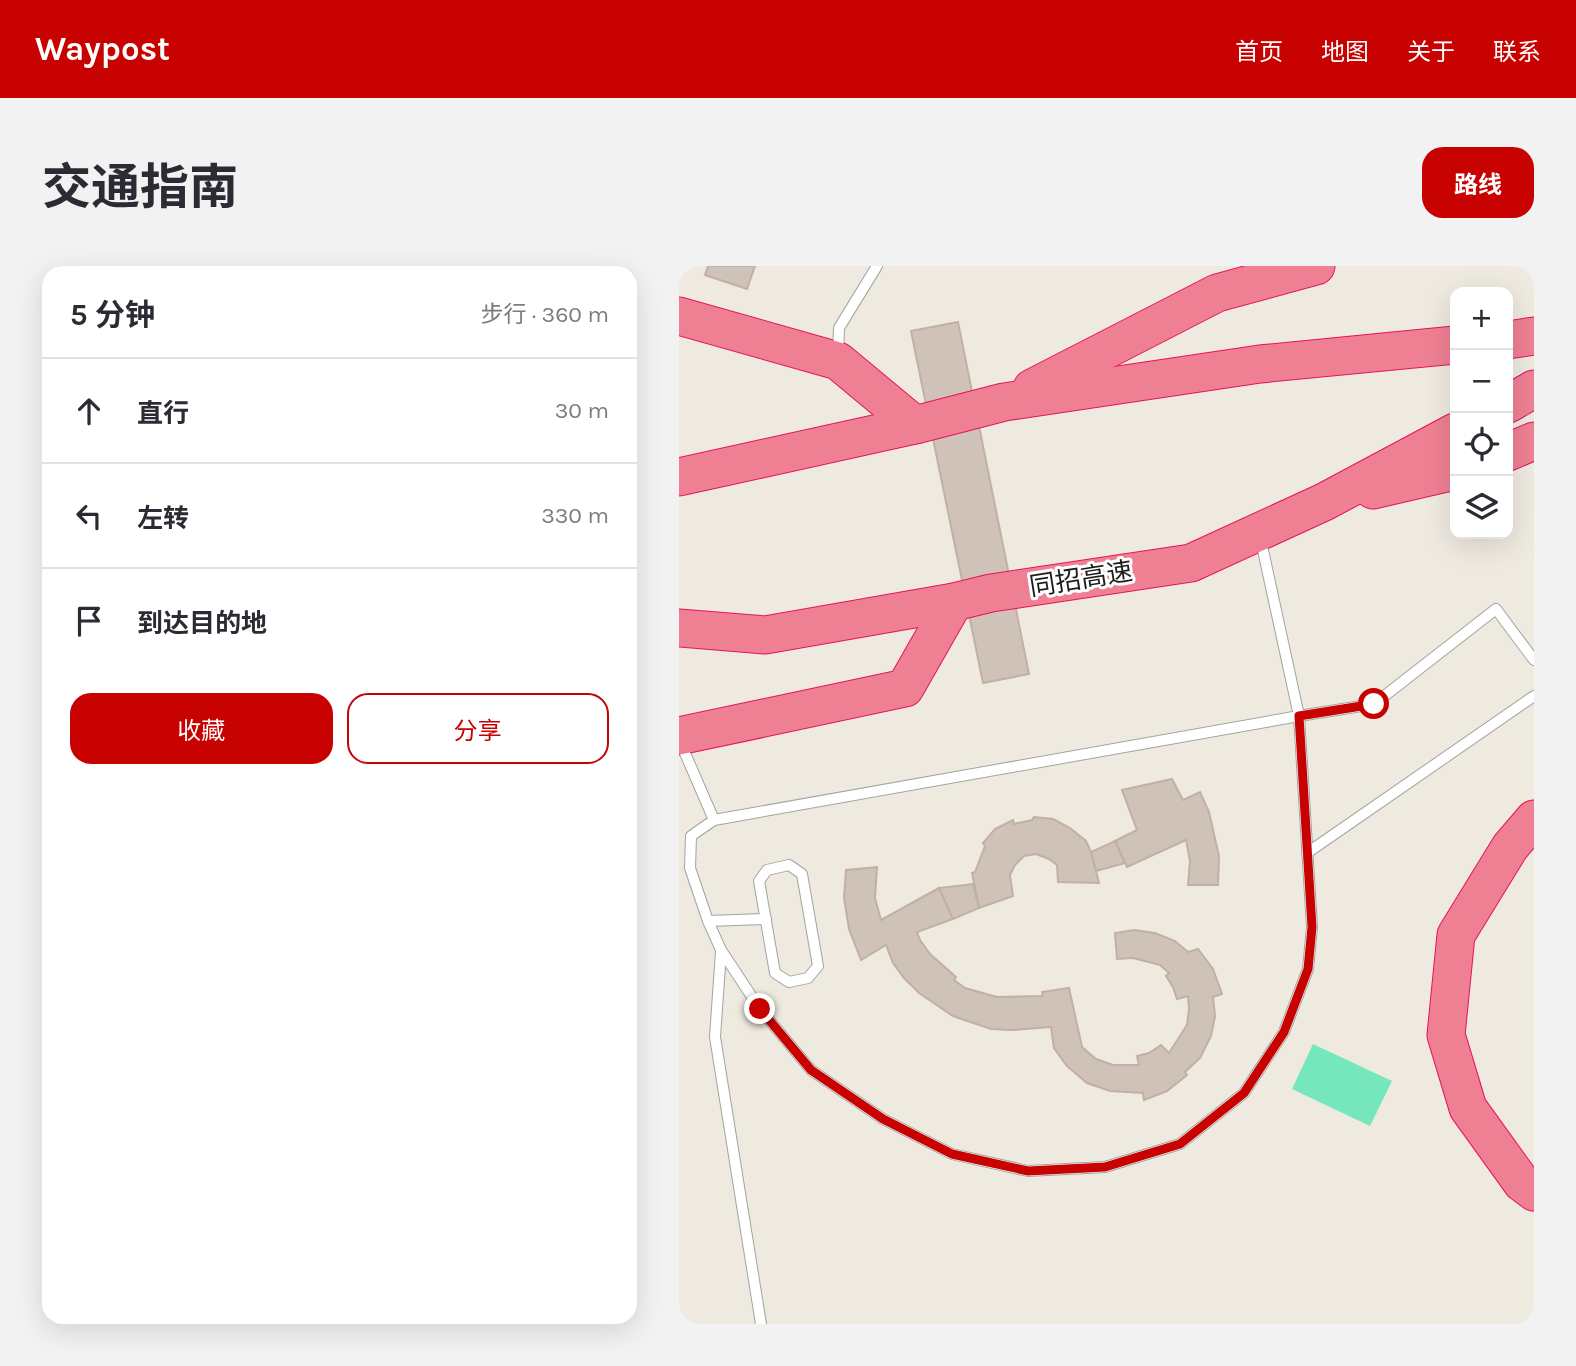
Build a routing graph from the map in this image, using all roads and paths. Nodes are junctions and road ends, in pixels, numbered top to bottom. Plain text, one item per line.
1 (877, 266) edge
2 (1316, 266) edge
3 (679, 316) edge
4 (1450, 345) edge
5 (838, 361) junction
6 (1534, 390) edge
7 (1513, 401) edge
8 (1005, 402) junction
9 (915, 425) junction
10 (1450, 435) edge
11 (1534, 442) edge
12 (1513, 451) edge
13 (1450, 472) edge
14 (679, 477) edge
15 (1324, 502) junction
16 (1259, 533) junction
17 (954, 602) junction
18 (679, 628) edge
19 (1534, 660) edge
20 (1534, 696) edge
21 (1299, 716) junction
22 (679, 737) edge
23 (1534, 819) edge
24 (714, 820) junction
25 (1307, 853) junction
26 (766, 919) junction
27 (708, 920) junction
28 (722, 950) junction
29 (1534, 1192) edge
30 (761, 1324) edge

1 - 5 lane
2 - 8 highway
3 - 5 highway
4 - 8 highway
5 - 9 highway
6 - 7 highway
8 - 9 highway
9 - 14 highway
10 - 15 highway, 同招高速
11 - 12 highway
13 - 15 highway
15 - 16 highway, 同招高速
16 - 17 highway, 同招高速
16 - 21 lane
17 - 18 highway, 同招高速
17 - 22 highway
19 - 21 lane
20 - 25 lane
21 - 24 lane
21 - 25 lane
22 - 24 lane
23 - 29 highway
24 - 27 lane
25 - 28 lane
26 - 26 lane
26 - 27 lane
27 - 28 lane
28 - 30 lane

